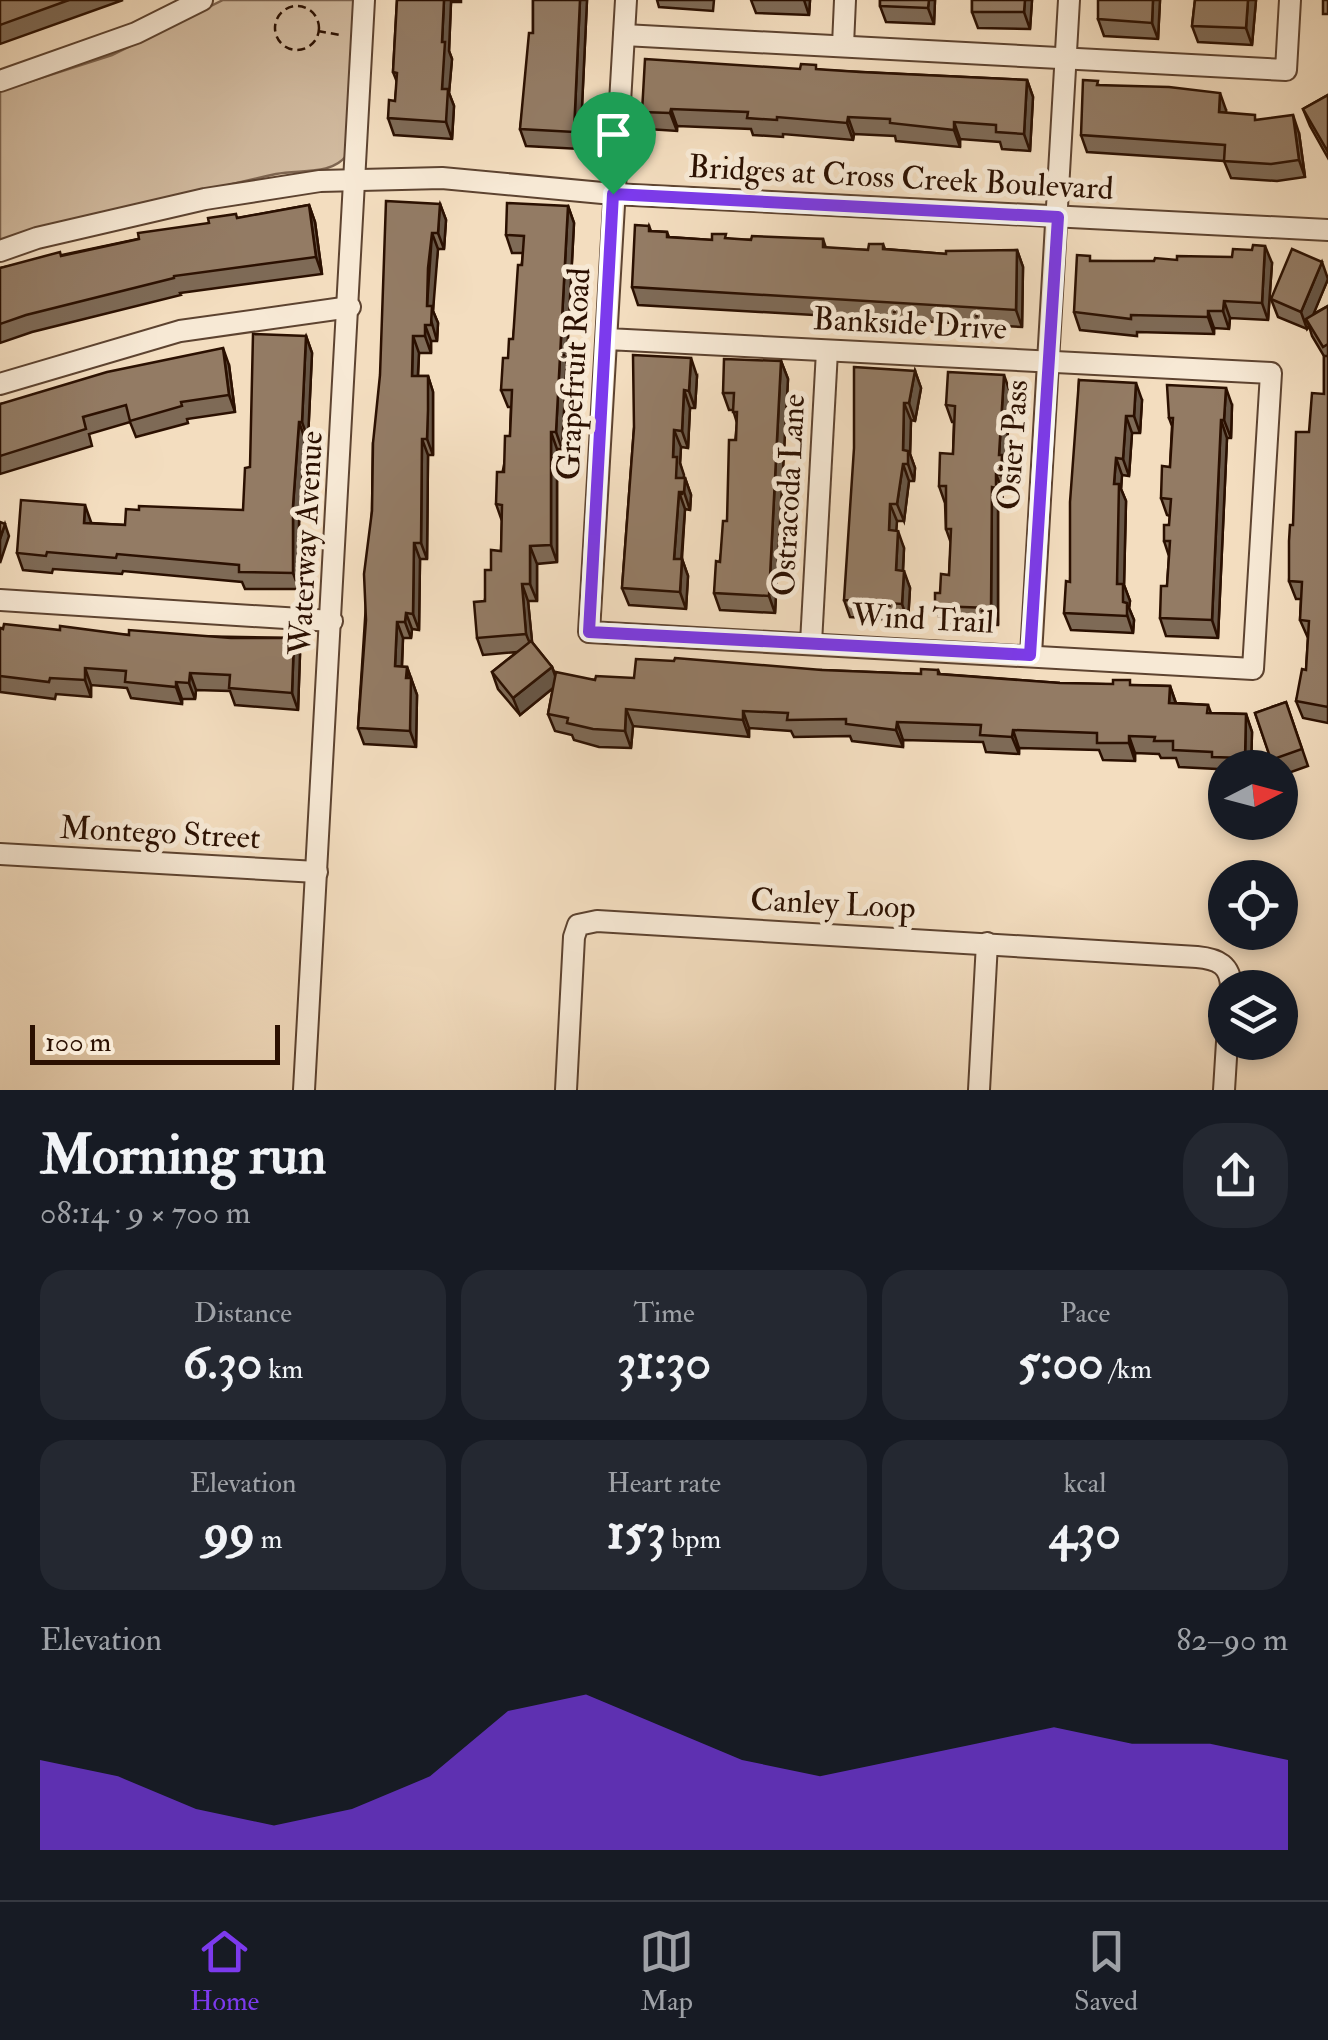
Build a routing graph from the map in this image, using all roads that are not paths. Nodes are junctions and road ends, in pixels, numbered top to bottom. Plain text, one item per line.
1 (202, 0) edge
2 (364, 0) edge
3 (626, 0) edge
4 (846, 0) edge
5 (1069, 0) edge
6 (1290, 0) edge
7 (624, 35) junction
8 (843, 46) junction
9 (1065, 60) junction
10 (0, 81) edge
11 (356, 180) junction
12 (613, 194) junction
13 (1058, 217) junction
14 (1328, 230) edge
15 (0, 252) edge
16 (350, 307) junction
17 (607, 338) junction
18 (826, 350) junction
19 (1048, 361) junction
20 (0, 384) edge
21 (0, 600) edge
22 (332, 621) junction
23 (589, 632) joint
24 (811, 643) junction
25 (1030, 655) junction
26 (1253, 669) joint
27 (0, 854) edge
28 (318, 872) junction
29 (987, 944) junction
30 (1227, 970) edge
31 (1226, 1060) edge
32 (304, 1090) edge
33 (566, 1090) edge
34 (979, 1090) edge
35 (1224, 1090) edge

1 - 10 street
2 - 11 street, Waterway Avenue
3 - 7 street, Grapefruit Road
4 - 8 street
5 - 9 street, Osier Pass
6 - 9 street
7 - 8 street
7 - 12 street, Grapefruit Road
8 - 9 street
9 - 13 street, Osier Pass
11 - 12 street, Bridges at Cross Creek Boulevard
11 - 15 street, Bridges at Cross Creek Boulevard
11 - 16 street, Waterway Avenue
12 - 13 street, Bridges at Cross Creek Boulevard
12 - 17 street, Grapefruit Road
13 - 14 street, Bridges at Cross Creek Boulevard
13 - 19 street, Osier Pass
16 - 20 street
16 - 22 street, Waterway Avenue
17 - 18 street, Bankside Drive
17 - 23 street, Grapefruit Road
18 - 19 street, Bankside Drive
18 - 24 street, Ostracoda Lane
19 - 25 street, Osier Pass
19 - 26 street, Bankside Drive
21 - 22 street
22 - 28 street, Waterway Avenue
23 - 24 street, Wind Trail
24 - 25 street, Wind Trail
25 - 26 street, Wind Trail
27 - 28 street, Montego Street
28 - 32 street, Waterway Avenue
29 - 30 street, Canley Loop
29 - 33 street, Canley Loop
29 - 34 street
31 - 35 street

